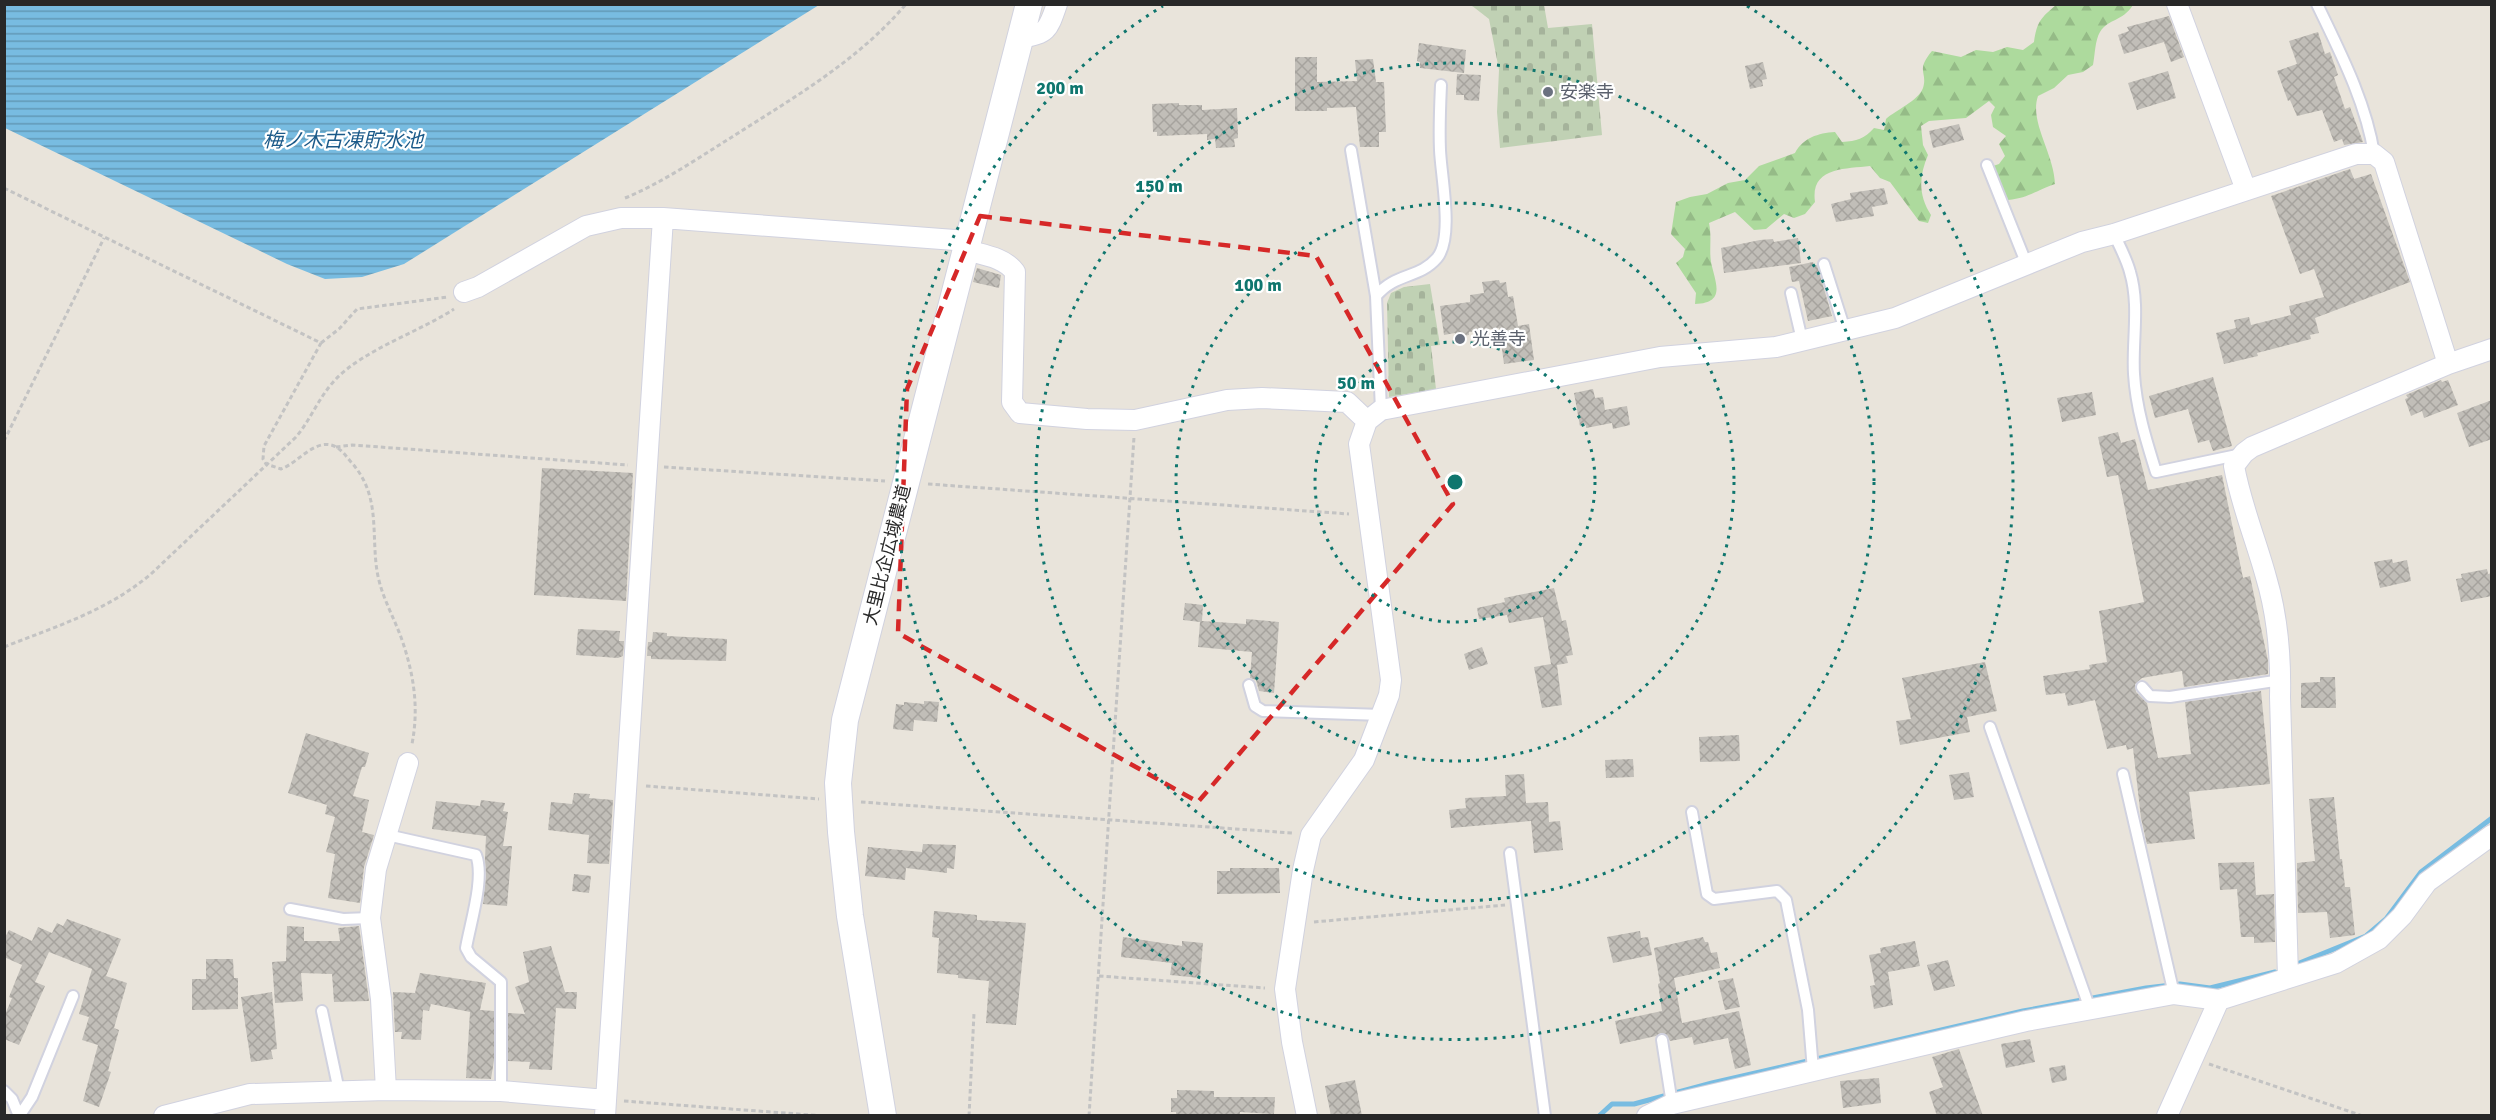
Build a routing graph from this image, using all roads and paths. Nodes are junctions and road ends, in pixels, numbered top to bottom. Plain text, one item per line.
1 (906, 4) edge
2 (1029, 4) edge
3 (1057, 4) edge
4 (2177, 4) edge
5 (2317, 4) edge
6 (1021, 38) junction
7 (1441, 85) dead end
8 (1352, 150) dead end
9 (2374, 154) junction
10 (1987, 165) dead end
11 (4, 188) edge
12 (2246, 190) junction
13 (615, 201) dead end
14 (663, 218) junction
15 (2114, 234) junction
16 (104, 238) junction
17 (967, 246) junction
18 (1824, 264) dead end
19 (2027, 265) junction
20 (1791, 293) dead end
21 (1376, 296) junction
22 (460, 299) junction
23 (1845, 330) junction
24 (1802, 340) junction
25 (321, 343) junction
26 (2492, 350) edge
27 (2448, 364) junction
28 (1374, 415) junction
29 (1135, 420) junction
30 (4, 441) edge
31 (336, 447) junction
32 (2244, 453) junction
33 (266, 464) junction
34 (646, 466) junction
35 (905, 483) junction
36 (1130, 499) junction
37 (1369, 515) junction
38 (4, 647) edge
39 (2281, 680) junction
40 (1249, 685) dead end
41 (2142, 687) dead end
42 (1382, 715) junction
43 (1990, 726) dead end
44 (408, 763) joint
45 (2123, 774) dead end
46 (626, 784) junction
47 (839, 800) junction
48 (1692, 812) dead end
49 (1110, 820) junction
50 (387, 835) junction
51 (1311, 835) junction
52 (2492, 835) edge
53 (1510, 853) dead end
54 (1515, 904) junction
55 (290, 909) dead end
56 (370, 918) junction
57 (1293, 924) junction
58 (1099, 976) junction
59 (2288, 977) junction
60 (1285, 990) junction
61 (2174, 994) junction
62 (73, 996) dead end
63 (2219, 1000) junction
64 (2090, 1009) junction
65 (322, 1011) dead end
66 (974, 1013) dead end
67 (1662, 1040) dead end
68 (2193, 1059) junction
69 (1813, 1070) junction
70 (386, 1090) junction
71 (4, 1091) edge
72 (339, 1091) junction
73 (501, 1091) junction
74 (1672, 1104) junction
75 (606, 1108) edge
76 (20, 1115) edge
77 (164, 1116) edge
78 (825, 1116) edge
79 (883, 1116) edge
80 (969, 1116) edge
81 (1089, 1116) edge
82 (1307, 1116) edge
83 (1545, 1116) edge
84 (1647, 1116) edge
85 (2167, 1116) edge
86 (2363, 1116) edge

1 - 13 path
2 - 6 street, 大里比企広域農道
3 - 6 street
4 - 12 street
5 - 9 lane
6 - 17 street, 大里比企広域農道
7 - 21 lane
8 - 21 lane
9 - 12 street
9 - 27 street
10 - 19 lane
11 - 16 path
12 - 15 street
14 - 17 street
14 - 22 street
14 - 34 street
15 - 19 street
15 - 32 lane
16 - 25 path
16 - 30 path
17 - 29 street
17 - 35 street, 大里比企広域農道
18 - 23 lane
19 - 23 street
20 - 24 lane
21 - 28 lane
22 - 25 path
22 - 33 path
23 - 24 street
24 - 28 street
25 - 33 path
26 - 27 street
27 - 32 street
28 - 29 street
28 - 37 street
29 - 36 path
31 - 33 path
31 - 34 path
31 - 44 path
32 - 39 street
33 - 38 path
34 - 35 path
34 - 46 street
35 - 36 path
35 - 47 street, 大里比企広域農道
36 - 37 path
36 - 49 path
37 - 42 street
39 - 41 lane
39 - 59 street
40 - 42 lane
42 - 51 street
43 - 64 lane
44 - 50 street
45 - 61 lane
46 - 47 path
46 - 75 street
47 - 49 path
47 - 79 street, 大里比企広域農道
48 - 69 lane
49 - 51 path
49 - 58 path
50 - 56 street
50 - 73 lane
51 - 57 street
52 - 59 street
53 - 54 lane
54 - 57 path
54 - 83 lane
55 - 56 lane
56 - 70 street
57 - 60 street
58 - 60 path
58 - 81 path
59 - 63 street
60 - 82 street
61 - 63 street
61 - 64 street
62 - 76 lane
63 - 68 street
64 - 69 street
65 - 72 lane
66 - 80 path
67 - 74 lane
68 - 85 street
68 - 86 path
69 - 74 street
70 - 72 street
70 - 73 street
71 - 76 lane
72 - 77 street
73 - 75 street
74 - 84 street
75 - 78 path

